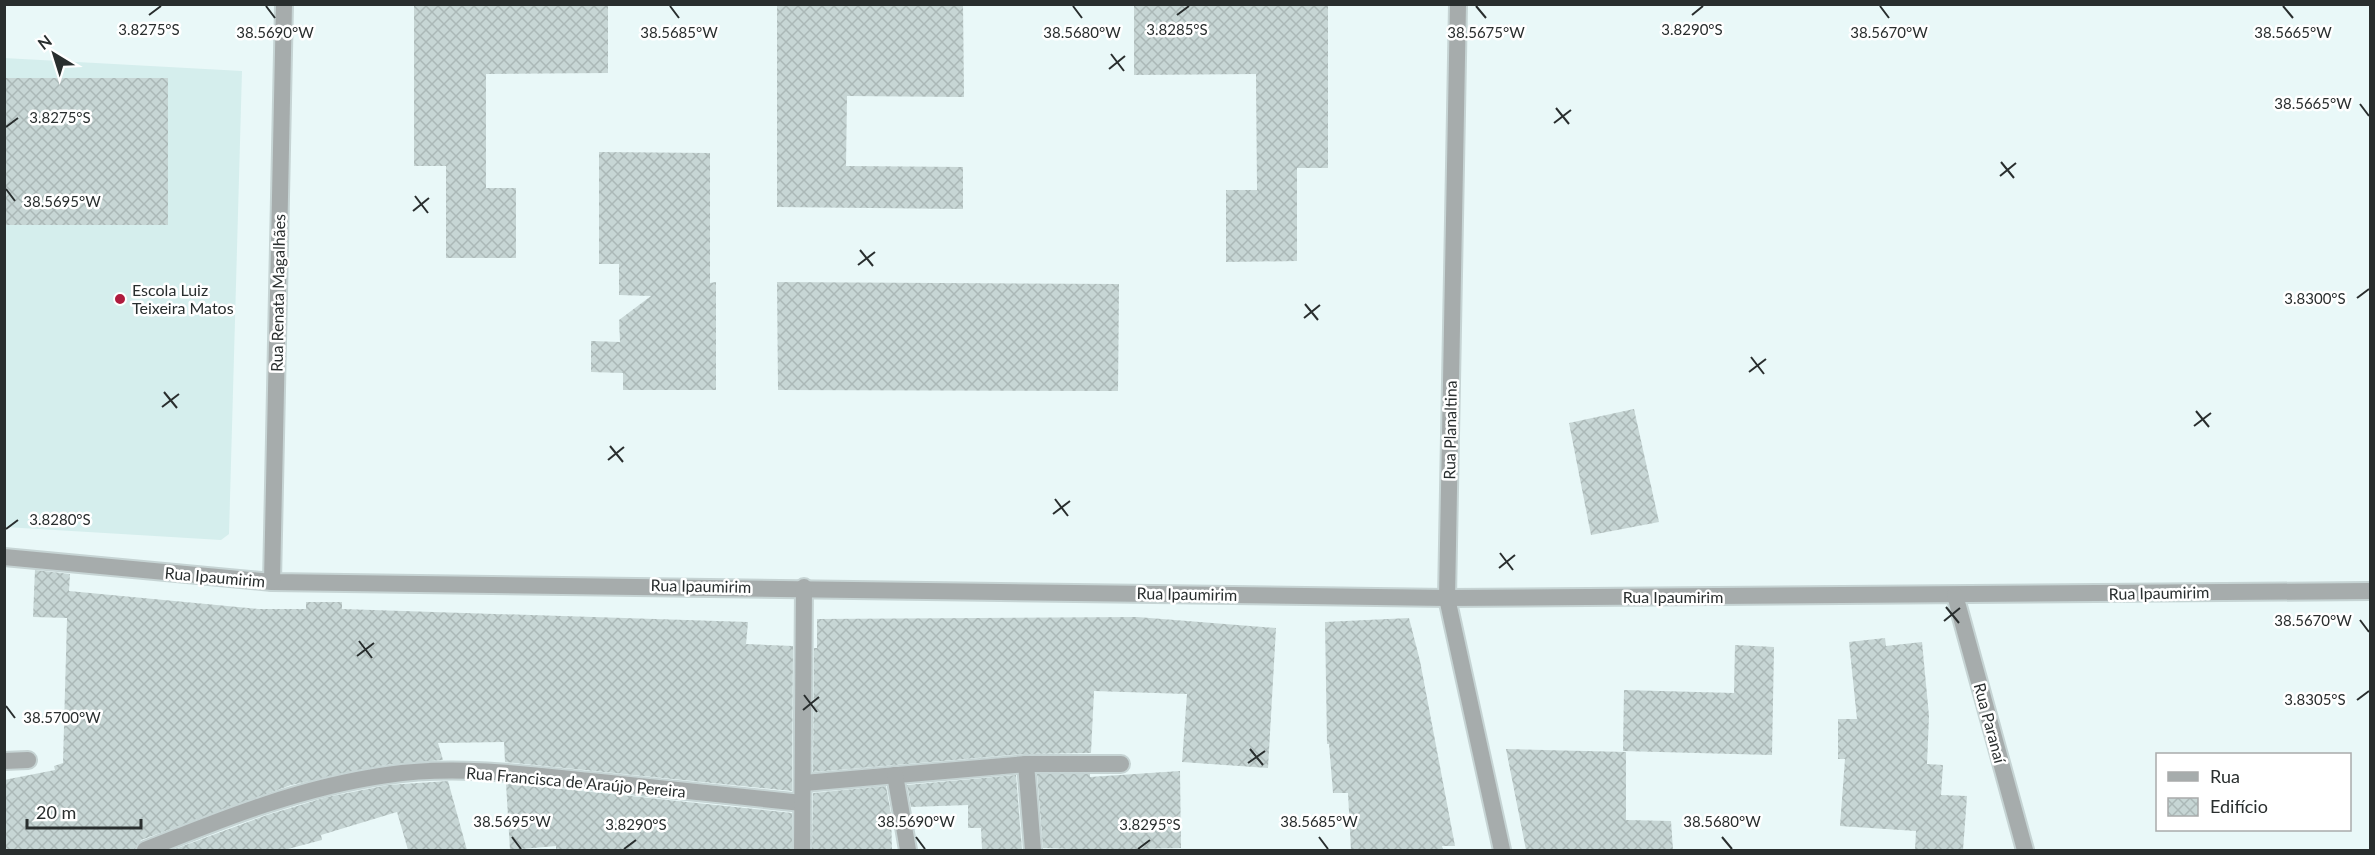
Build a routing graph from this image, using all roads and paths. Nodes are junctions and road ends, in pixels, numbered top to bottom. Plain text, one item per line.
1 (284, 4) edge
2 (1458, 4) edge
3 (4, 557) edge
4 (272, 582) junction
5 (804, 587) junction
6 (2370, 591) edge
7 (1956, 596) junction
8 (1448, 598) junction
9 (28, 760) dead end
10 (4, 761) edge
11 (1026, 764) junction
12 (1121, 764) dead end
13 (895, 775) junction
14 (804, 783) junction
15 (802, 803) junction
16 (153, 849) edge
17 (802, 850) edge
18 (908, 850) edge
19 (1033, 850) edge
20 (1502, 850) edge
21 (2025, 850) edge

1 - 4 street, Rua Renata Magalhães
2 - 8 street, Rua Planaltina
3 - 4 street, Rua Ipaumirim
4 - 5 street, Rua Ipaumirim
5 - 8 street, Rua Ipaumirim
5 - 14 street
6 - 7 street, Rua Ipaumirim
7 - 8 street, Rua Ipaumirim
7 - 21 street, Rua Paranaí
8 - 20 street, Rua Planaltina
9 - 10 street
11 - 12 street
11 - 13 street
11 - 19 street
13 - 14 street
13 - 18 street
14 - 15 street
15 - 16 street, Rua Francisca de Araújo Pereira
15 - 17 street

